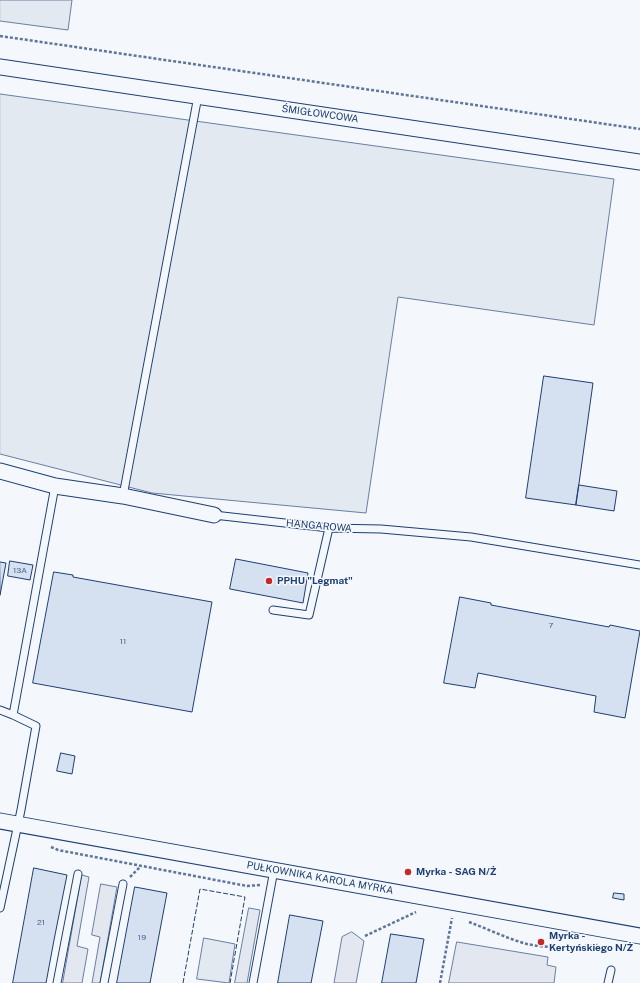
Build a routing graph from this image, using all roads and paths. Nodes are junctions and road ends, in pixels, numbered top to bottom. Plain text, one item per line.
1 (0, 36) edge
2 (0, 67) edge
3 (198, 96) junction
4 (640, 129) edge
5 (640, 162) edge
6 (0, 471) edge
7 (55, 486) junction
8 (123, 496) junction
9 (214, 515) joint
10 (329, 528) junction
11 (640, 565) edge
12 (273, 610) dead end
13 (0, 710) edge
14 (13, 714) junction
15 (0, 821) edge
16 (17, 824) junction
17 (44, 829) junction
18 (274, 870) junction
19 (78, 874) dead end
20 (123, 884) dead end
21 (271, 886) junction
22 (0, 908) edge
23 (409, 911) dead end
24 (416, 912) junction
25 (423, 913) dead end
26 (445, 917) dead end
27 (465, 921) dead end
28 (365, 936) dead end
29 (640, 936) edge
30 (603, 945) dead end
31 (611, 970) dead end
32 (57, 983) edge
33 (104, 983) edge
34 (253, 983) edge
35 (440, 983) edge
36 (608, 983) edge

1 - 4 path
2 - 3 street, ŚMIGŁOWCOWA
3 - 5 street, ŚMIGŁOWCOWA
3 - 8 lane
6 - 7 street, HANGAROWA
7 - 8 street, HANGAROWA
7 - 14 lane
8 - 9 street, HANGAROWA
9 - 10 lane, HANGAROWA
10 - 11 lane, HANGAROWA
10 - 12 lane
13 - 14 lane
14 - 16 lane
15 - 16 street, PUŁKOWNIKA KAROLA MYRKA
16 - 17 street, PUŁKOWNIKA KAROLA MYRKA
16 - 22 lane
17 - 18 street, PUŁKOWNIKA KAROLA MYRKA
17 - 21 path
18 - 21 lane
18 - 29 street, PUŁKOWNIKA KAROLA MYRKA
19 - 32 lane
20 - 33 lane
21 - 34 lane
23 - 24 path
24 - 25 path
24 - 28 path
26 - 35 path
27 - 30 path
31 - 36 lane

